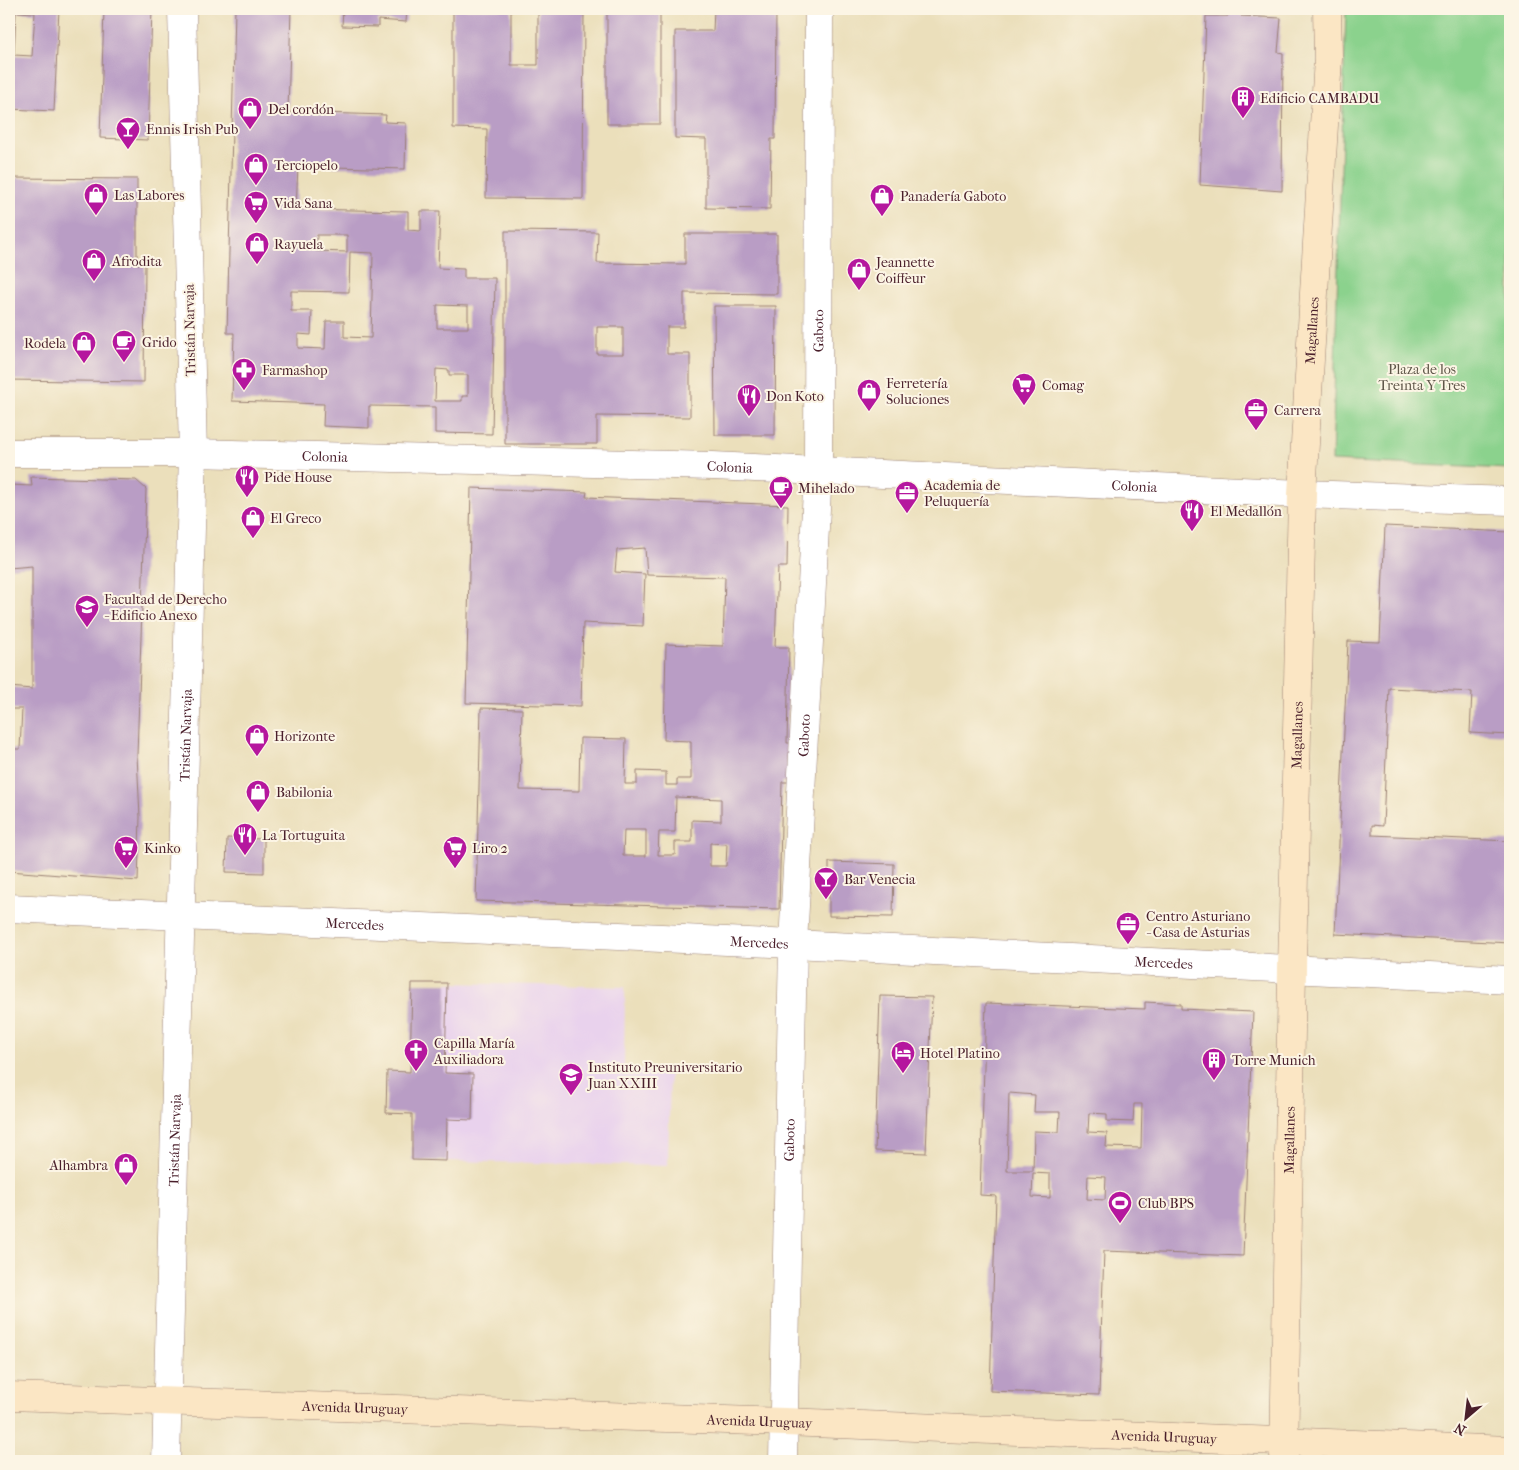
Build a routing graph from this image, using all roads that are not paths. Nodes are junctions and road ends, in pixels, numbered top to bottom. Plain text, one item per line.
1 (182, 9) edge
2 (818, 9) edge
3 (1327, 9) edge
4 (193, 453) junction
5 (9, 454) edge
6 (818, 471) junction
7 (1302, 494) junction
8 (1510, 501) edge
9 (9, 908) edge
10 (180, 915) junction
11 (793, 944) junction
12 (1292, 969) junction
13 (1510, 980) edge
14 (9, 1396) edge
15 (167, 1402) junction
16 (785, 1422) junction
17 (1510, 1450) edge
18 (1285, 1451) edge
19 (166, 1461) edge
20 (783, 1461) edge

1 - 4 street, Tristán Narvaja
2 - 6 street, Gaboto
3 - 7 street, Magallanes
4 - 5 street, Colonia
4 - 6 street, Colonia
4 - 10 street, Tristán Narvaja
6 - 7 street, Colonia
6 - 11 street, Gaboto
7 - 8 street, Colonia
7 - 12 street, Magallanes
9 - 10 street, Mercedes
10 - 11 street, Mercedes
10 - 15 street, Tristán Narvaja
11 - 12 street, Mercedes
11 - 16 street, Gaboto
12 - 13 street, Mercedes
12 - 18 street, Magallanes
14 - 15 street, Avenida Uruguay
15 - 16 street, Avenida Uruguay
15 - 19 street, Tristán Narvaja
16 - 18 street, Avenida Uruguay
16 - 20 street, Gaboto
17 - 18 street, Avenida Uruguay

